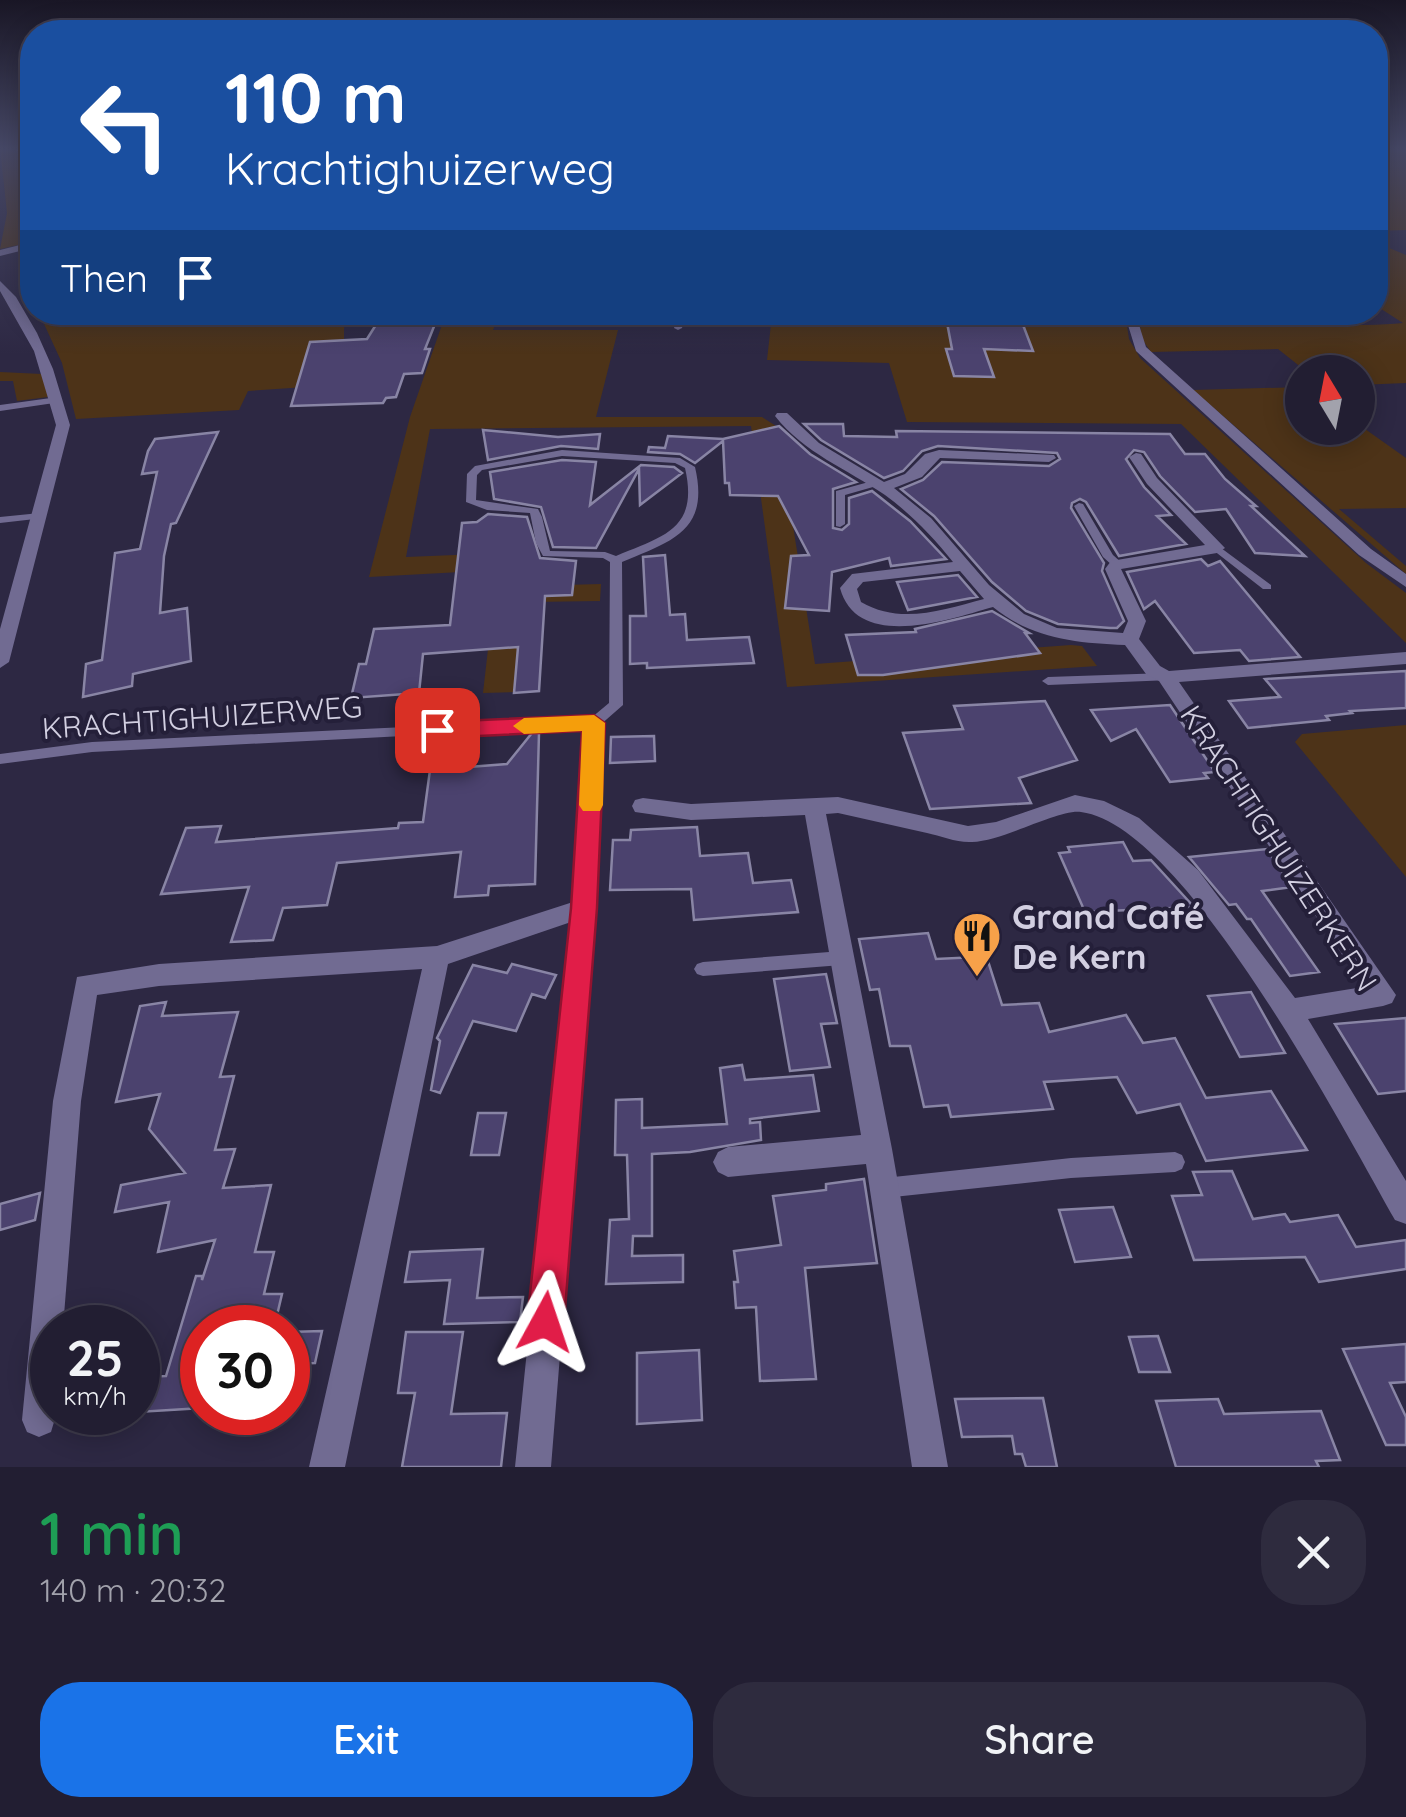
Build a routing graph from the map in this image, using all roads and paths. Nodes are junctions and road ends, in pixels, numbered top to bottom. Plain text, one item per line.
1 (0, 284) edge
2 (20, 310) edge
3 (27, 325) edge
4 (679, 325) edge
5 (1133, 325) edge
6 (678, 328) dead end
7 (58, 400) junction
8 (0, 408) edge
9 (782, 416) dead end
10 (1136, 457) dead end
11 (1049, 458) dead end
12 (879, 485) junction
13 (1079, 506) dead end
14 (40, 516) junction
15 (0, 520) edge
16 (840, 524) dead end
17 (1217, 548) junction
18 (616, 560) junction
19 (1117, 564) junction
20 (964, 566) junction
21 (1406, 582) edge
22 (1267, 586) dead end
23 (992, 602) junction
24 (1130, 640) junction
25 (1406, 658) edge
26 (0, 662) edge
27 (1166, 677) junction
28 (1048, 681) dead end
29 (594, 723) junction
30 (0, 759) edge
31 (643, 806) dead end
32 (814, 806) junction
33 (584, 908) junction
34 (438, 958) junction
35 (842, 958) junction
36 (703, 969) dead end
37 (1289, 1010) junction
38 (878, 1149) junction
39 (728, 1162) dead end
40 (1175, 1162) dead end
41 (884, 1188) junction
42 (1406, 1209) edge
43 (49, 1305) edge
44 (327, 1467) edge
45 (533, 1467) edge
46 (930, 1467) edge

1 - 2 street
3 - 7 street
4 - 6 lane
5 - 21 street
7 - 8 lane
7 - 14 street
9 - 12 street
10 - 17 street
11 - 12 street
12 - 16 lane
12 - 20 street
13 - 19 lane
14 - 15 lane
14 - 26 street
17 - 19 street
17 - 22 lane
18 - 18 lane
18 - 29 lane
19 - 24 street
20 - 23 street
20 - 23 street
23 - 24 street
24 - 27 street, KRACHTIGHUIZERKERN
25 - 27 street, KRACHTIGHUIZERKERN
27 - 28 lane
27 - 37 street, KRACHTIGHUIZERKERN
29 - 30 lane, KRACHTIGHUIZERWEG
29 - 33 street
31 - 32 street
32 - 35 street
32 - 37 street
33 - 34 street
33 - 45 street
34 - 43 street
34 - 44 street
35 - 36 lane
35 - 38 street
37 - 42 street
38 - 39 street
38 - 41 street
40 - 41 lane
41 - 46 street

